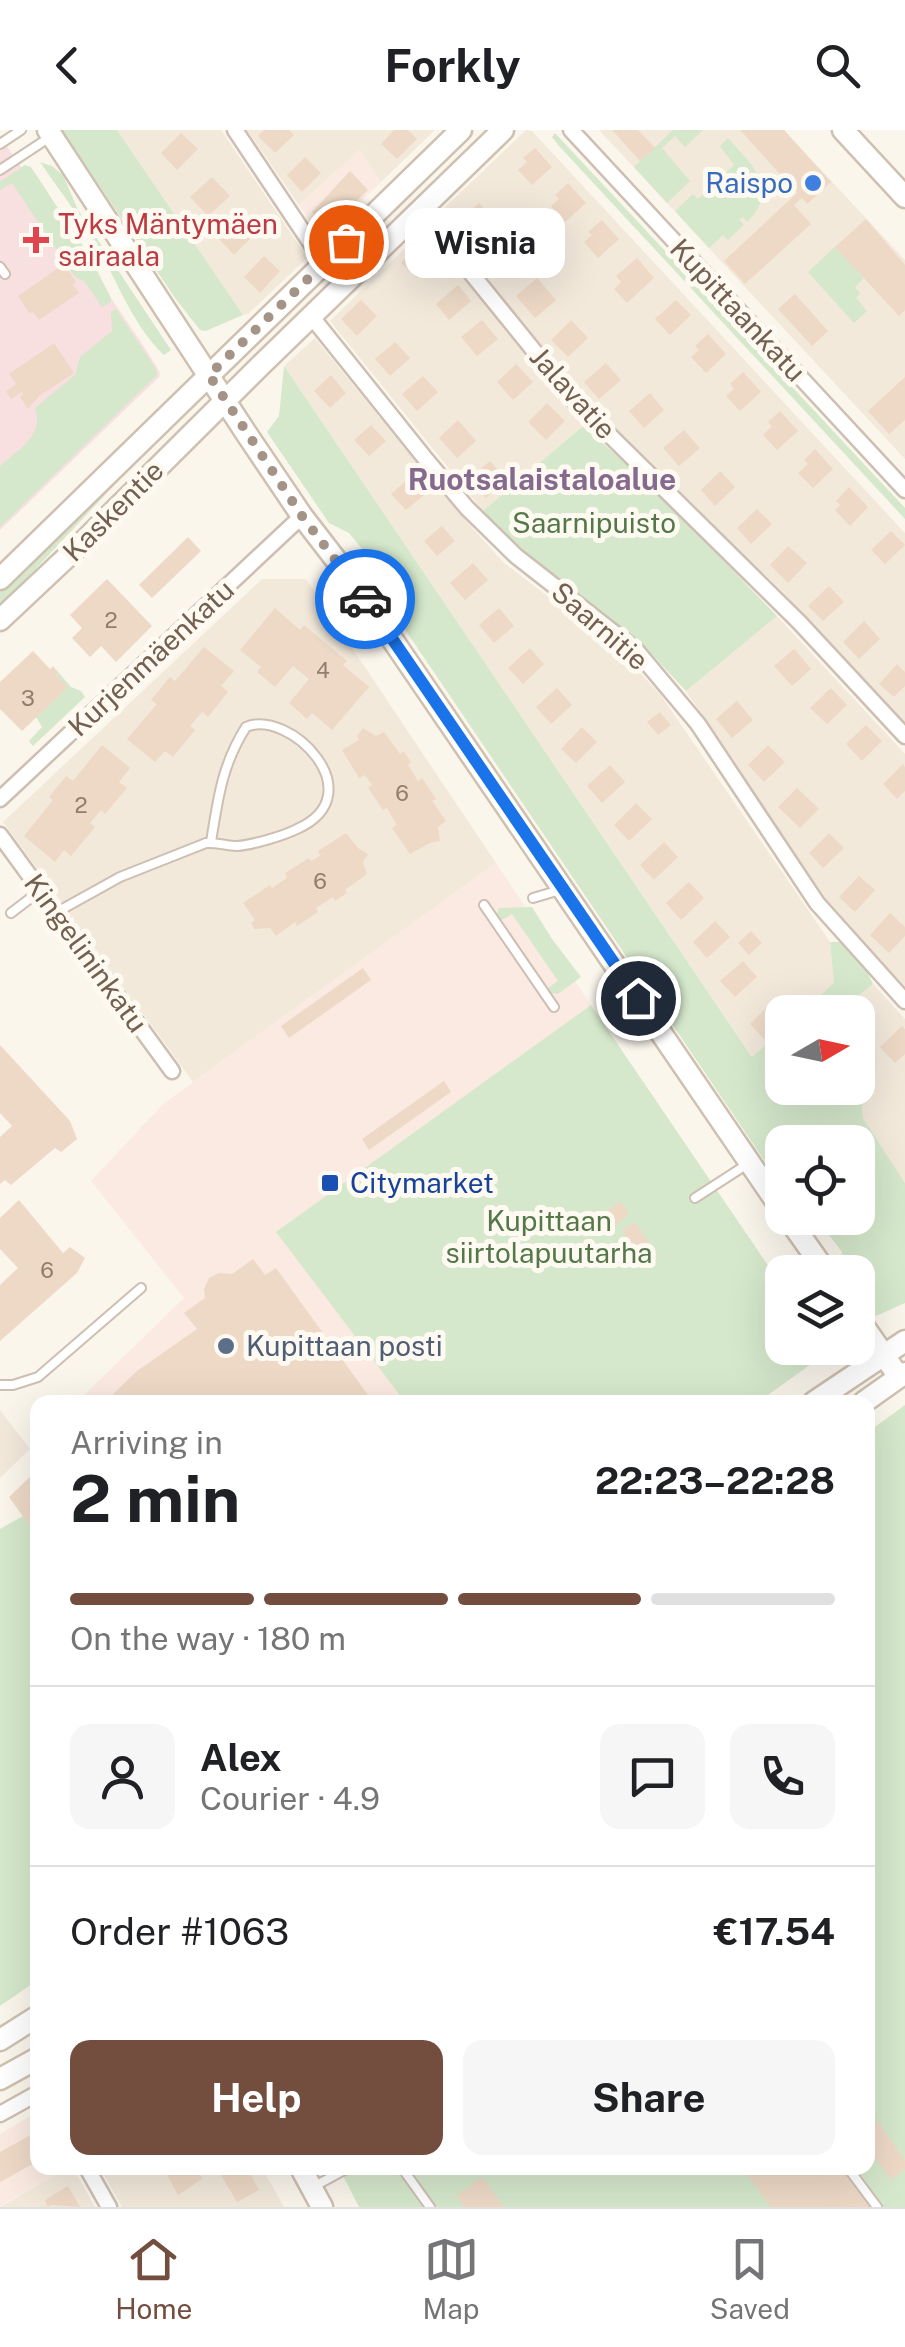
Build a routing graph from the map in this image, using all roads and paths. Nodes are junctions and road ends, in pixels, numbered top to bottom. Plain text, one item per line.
1 (21, 130) edge
2 (235, 130) edge
3 (462, 130) edge
4 (504, 130) edge
5 (571, 130) edge
6 (842, 130) edge
7 (50, 133) edge
8 (0, 144) edge
9 (0, 170) edge
10 (905, 197) edge
11 (420, 210) junction
12 (324, 264) junction
13 (312, 316) junction
14 (209, 375) junction
15 (225, 400) junction
16 (905, 490) edge
17 (302, 516) junction
18 (0, 579) edge
19 (0, 620) edge
20 (905, 736) edge
21 (0, 799) edge
22 (0, 835) edge
23 (212, 842) junction
24 (564, 889) junction
25 (41, 890) junction
26 (533, 898) dead end
27 (484, 905) dead end
28 (11, 912) dead end
29 (57, 912) junction
30 (905, 1001) edge
31 (554, 1007) dead end
32 (172, 1070) dead end
33 (750, 1163) junction
34 (765, 1185) edge
35 (696, 1198) dead end
36 (141, 1288) dead end
37 (905, 1341) edge
38 (875, 1342) edge
39 (883, 1354) junction
40 (902, 1375) edge
41 (0, 1385) edge
42 (824, 1395) edge
43 (874, 1395) edge
44 (30, 2021) edge
45 (0, 2040) edge
46 (30, 2062) edge
47 (0, 2079) edge
48 (30, 2097) edge
49 (0, 2114) edge
50 (91, 2175) edge
51 (305, 2175) edge
52 (335, 2175) edge
53 (407, 2175) edge
54 (853, 2175) edge
55 (312, 2188) junction
56 (109, 2207) edge
57 (322, 2207) edge
58 (430, 2207) edge
59 (876, 2207) edge

1 - 8 lane
2 - 12 street
3 - 12 main road, Kaskentie
4 - 11 main road, Kaskentie
5 - 16 street, Kupittaankatu
6 - 10 main road
7 - 9 lane
7 - 14 main road
11 - 13 main road, Kaskentie
11 - 20 street, Jalavatie
12 - 14 main road, Kaskentie
13 - 15 main road, Kaskentie
13 - 30 street, Saarnitie
14 - 15 main road
14 - 18 main road, Kaskentie
15 - 17 main road
15 - 19 main road, Kaskentie
17 - 21 street, Kurjenmäenkatu
17 - 24 main road
22 - 25 street, Kingelininkatu
23 - 23 lane
23 - 29 lane
24 - 26 lane
24 - 33 main road
25 - 28 lane
25 - 29 street, Kingelininkatu
27 - 31 lane
29 - 32 street, Kingelininkatu
33 - 34 main road
33 - 35 lane
36 - 41 lane
37 - 39 main road
38 - 39 main road
39 - 40 main road
39 - 42 main road
40 - 43 main road
44 - 45 main road
46 - 47 main road
48 - 49 street
50 - 56 street
51 - 55 main road
52 - 55 lane
53 - 58 lane
54 - 59 lane
55 - 57 main road

